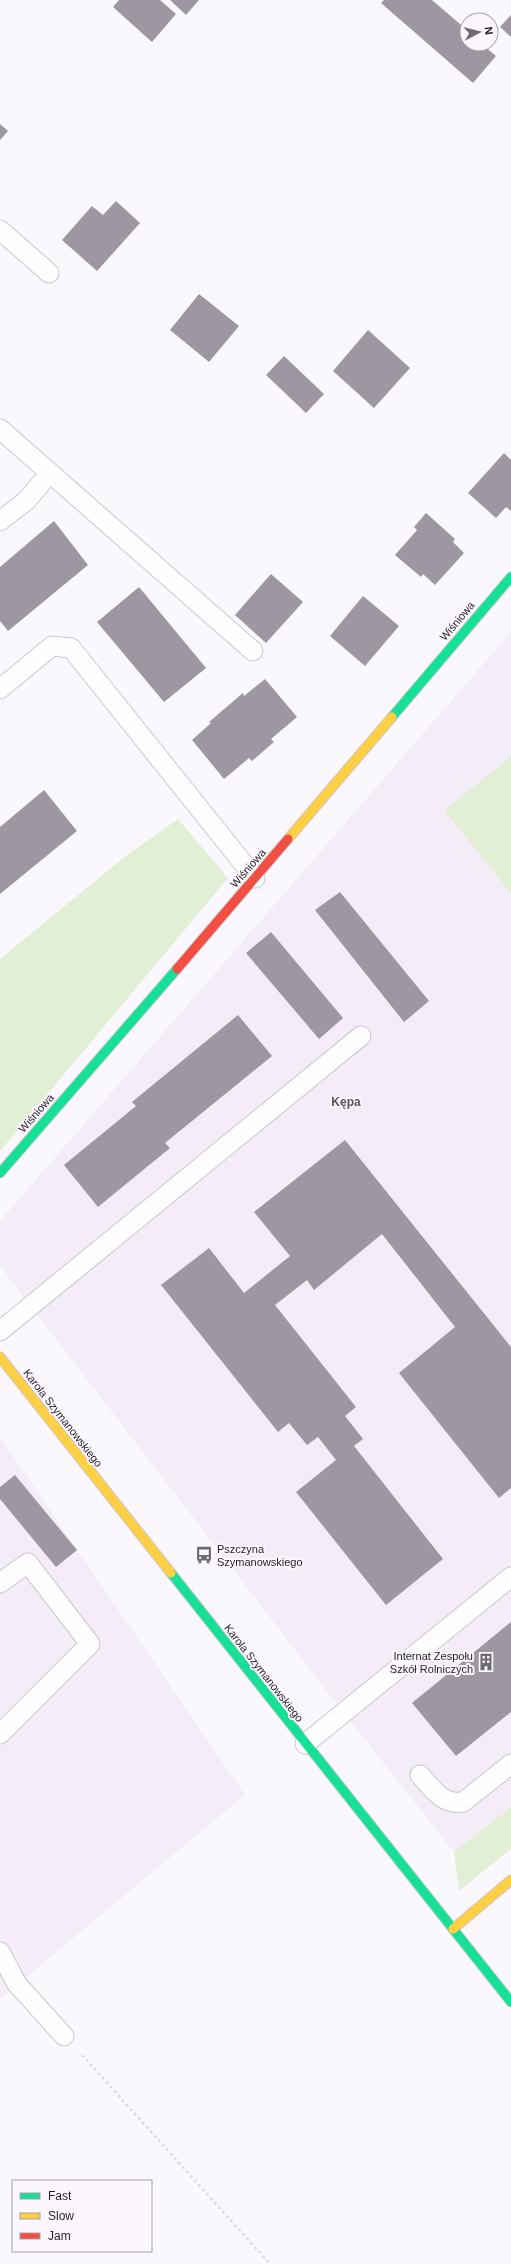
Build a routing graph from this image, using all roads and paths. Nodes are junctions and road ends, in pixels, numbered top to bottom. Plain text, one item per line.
1 (0, 230) edge
2 (49, 272) dead end
3 (0, 429) edge
4 (50, 473) junction
5 (0, 521) edge
6 (511, 577) edge
7 (253, 651) dead end
8 (0, 689) edge
9 (255, 878) junction
10 (361, 1036) dead end
11 (0, 1173) edge
12 (0, 1331) edge
13 (0, 1357) edge
14 (511, 1577) edge
15 (0, 1584) edge
16 (0, 1734) edge
17 (305, 1744) junction
18 (511, 1764) edge
19 (420, 1775) dead end
20 (511, 1880) edge
21 (453, 1929) junction
22 (0, 1952) edge
23 (511, 2002) edge
24 (64, 2036) joint
25 (270, 2264) edge

1 - 2 lane
3 - 4 lane
4 - 5 lane
4 - 7 lane
6 - 9 street, Wiśniowa
8 - 9 lane
9 - 11 street, Wiśniowa
10 - 12 lane
13 - 17 street, Karola Szymanowskiego
14 - 17 lane
15 - 16 lane
17 - 21 street, Karola Szymanowskiego
18 - 19 lane
20 - 21 street
21 - 23 street, Karola Szymanowskiego
22 - 24 lane
24 - 25 path

